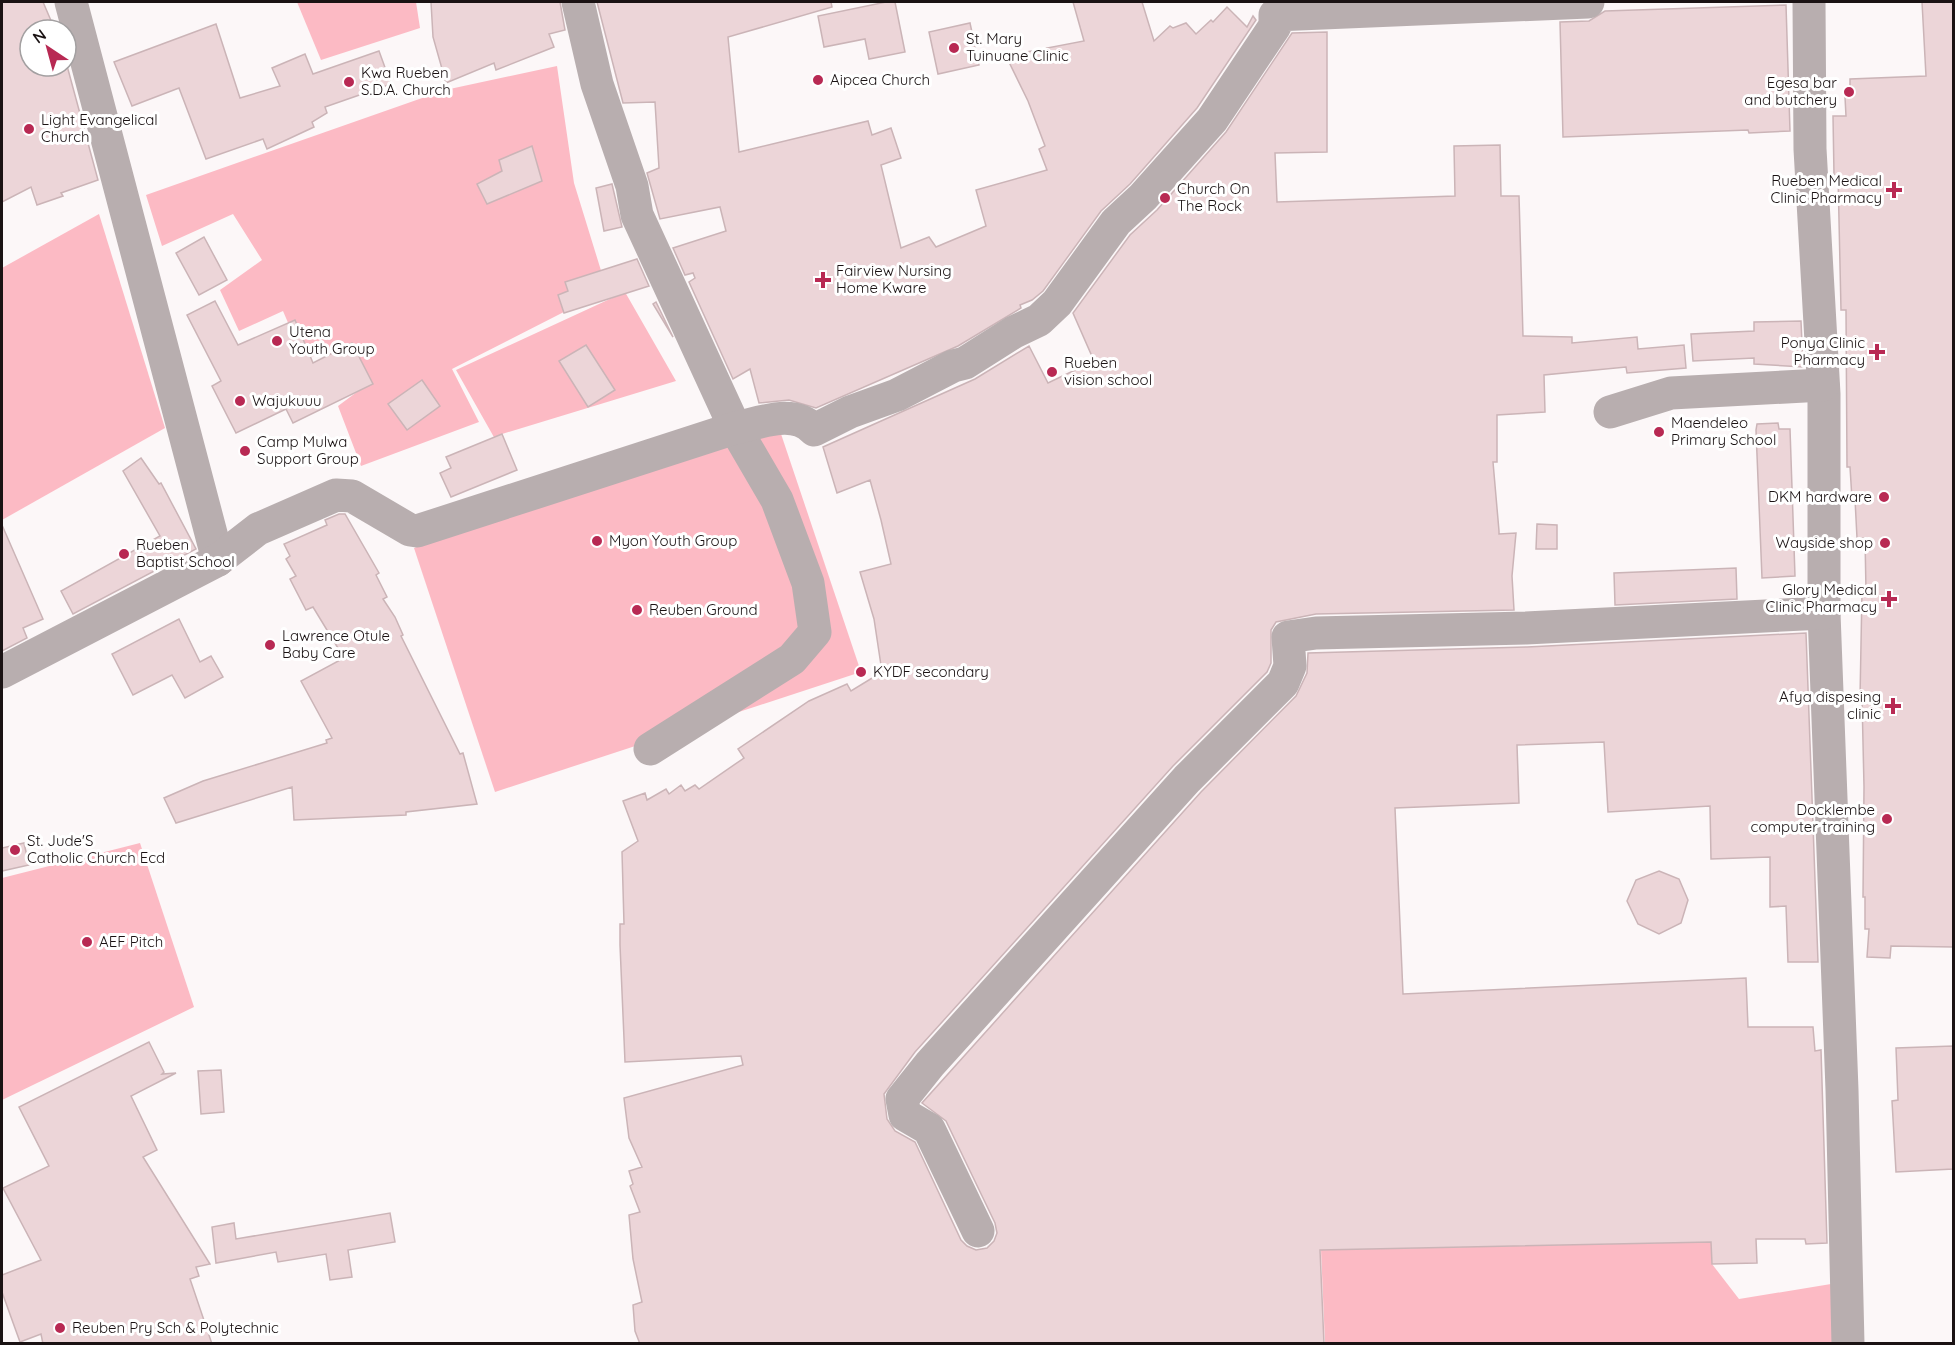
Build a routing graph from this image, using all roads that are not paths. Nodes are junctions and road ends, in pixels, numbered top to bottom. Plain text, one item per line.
1 (71, 2) edge
2 (578, 2) edge
3 (1588, 2) edge
4 (1809, 2) edge
5 (1823, 385) junction
6 (1610, 412) dead end
7 (735, 428) junction
8 (218, 560) junction
9 (1824, 613) junction
10 (2, 672) edge
11 (650, 750) dead end
12 (978, 1230) dead end
13 (1848, 1344) edge

1 - 8 street
2 - 7 street
3 - 7 street
4 - 5 street
5 - 6 street
5 - 9 street
7 - 8 street
7 - 11 street
8 - 10 street
9 - 12 street
9 - 13 street

